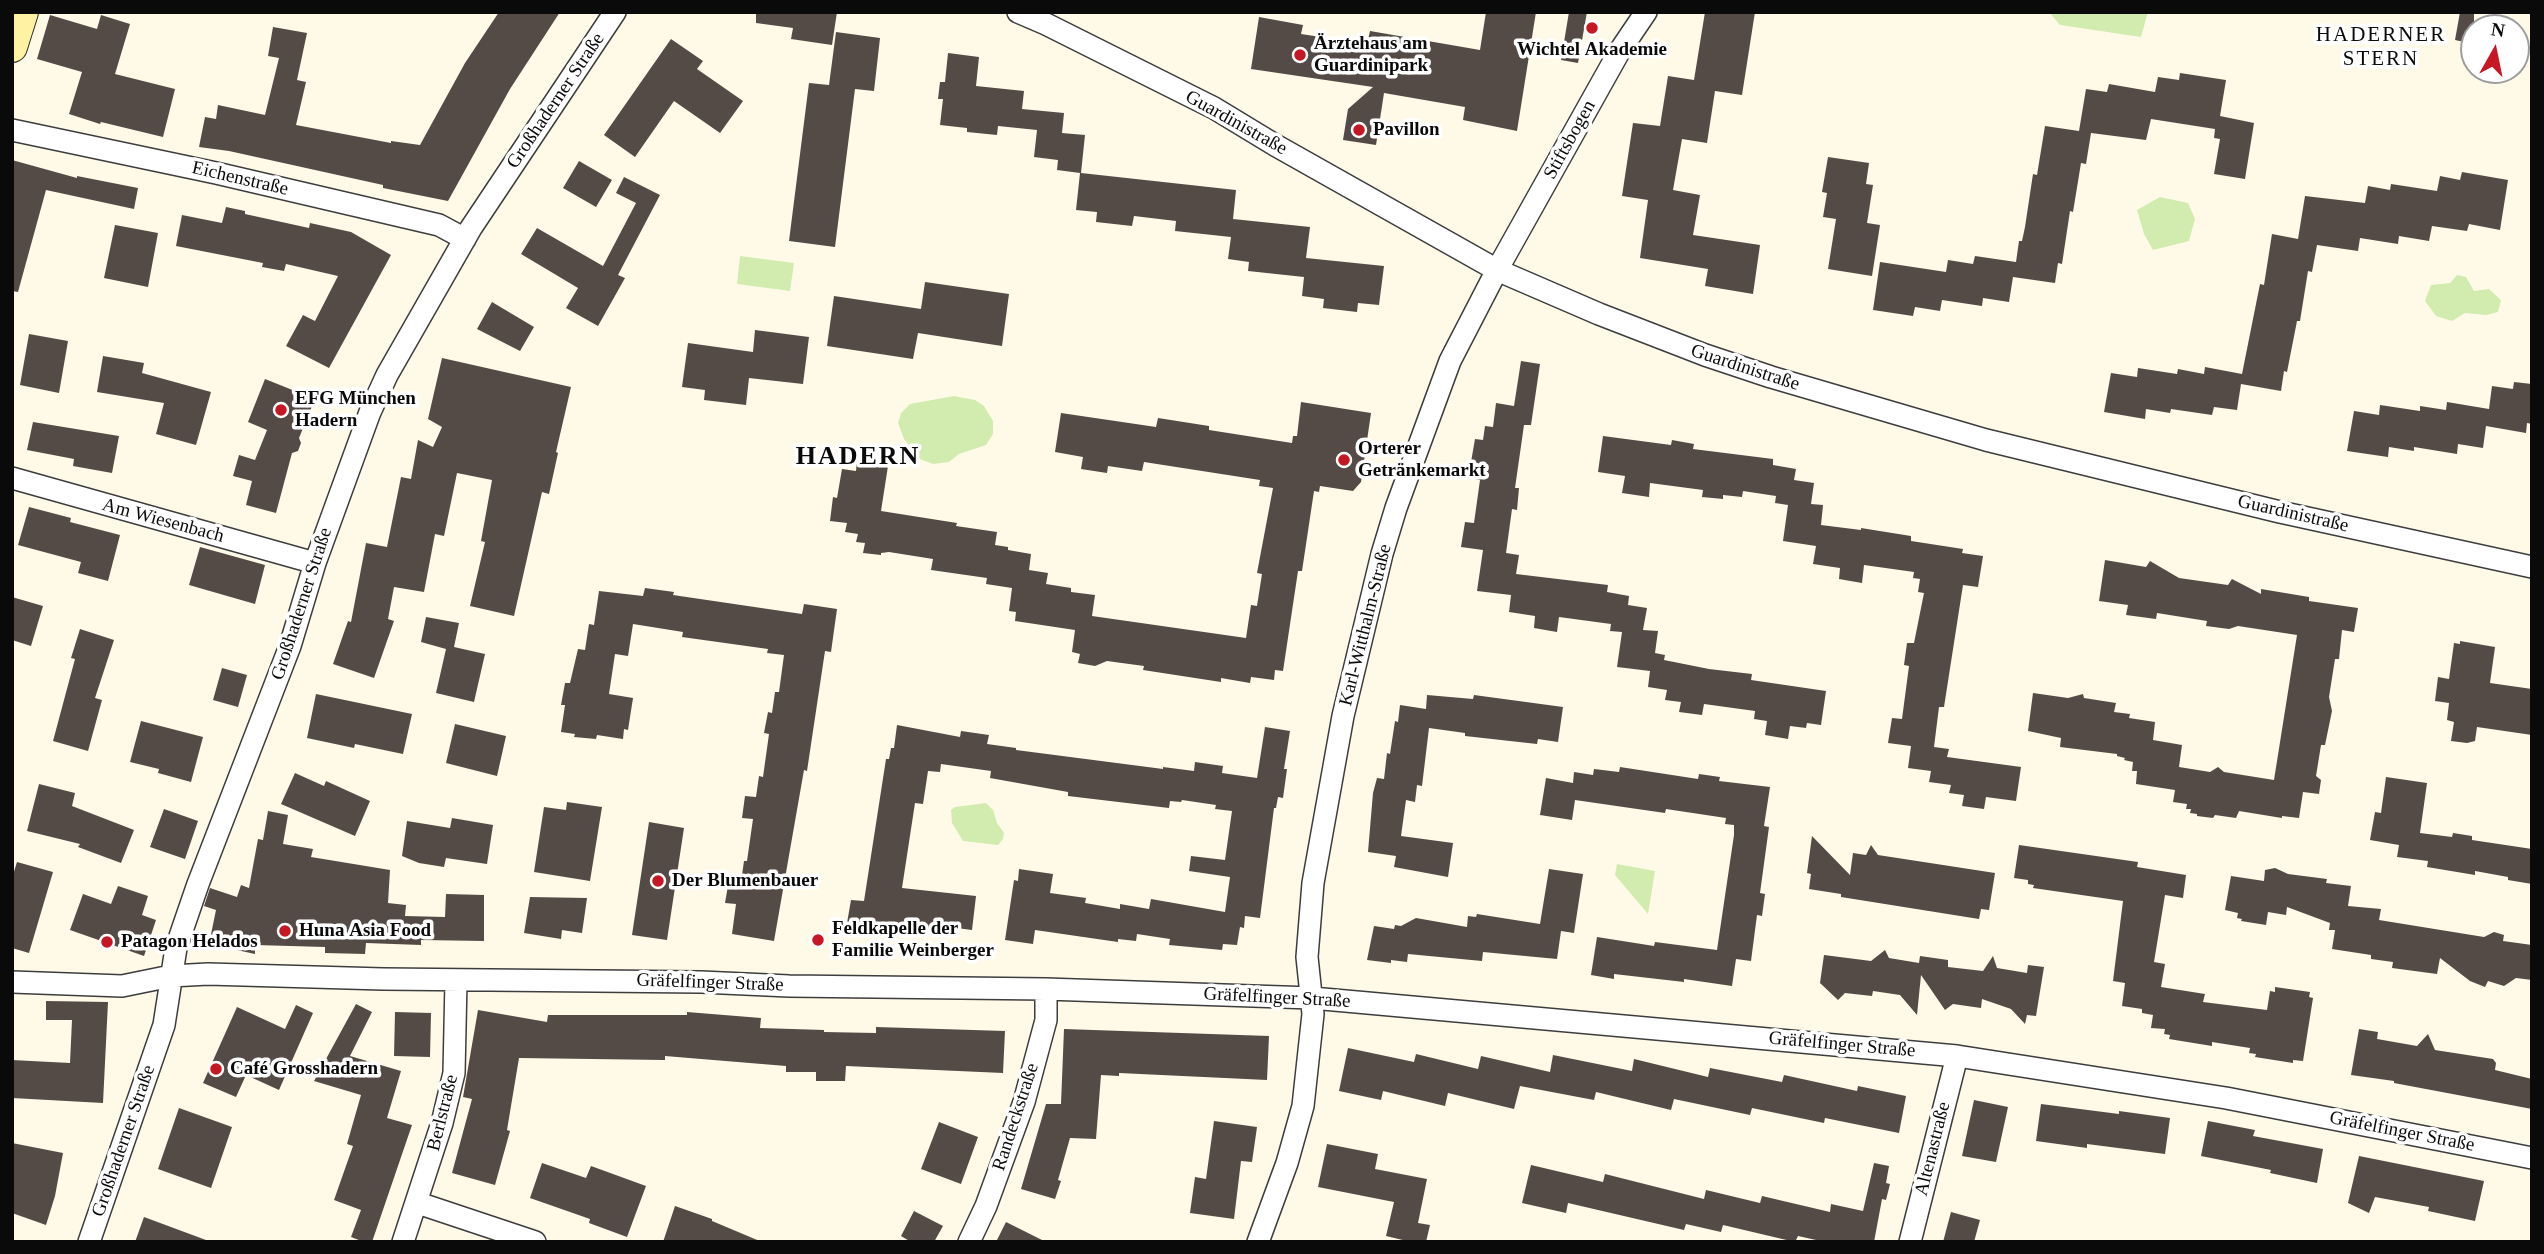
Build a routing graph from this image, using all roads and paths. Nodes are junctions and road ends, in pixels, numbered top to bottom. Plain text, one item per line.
1 (23, 12) edge
2 (615, 12) edge
3 (1018, 12) edge
4 (1646, 12) edge
5 (12, 47) edge
6 (12, 130) edge
7 (465, 239) junction
8 (1497, 270) junction
9 (12, 478) edge
10 (315, 563) junction
11 (2532, 567) edge
12 (170, 976) junction
13 (456, 981) junction
14 (12, 982) edge
15 (1046, 989) junction
16 (1311, 998) junction
17 (1957, 1056) junction
18 (2532, 1158) edge
19 (418, 1203) junction
20 (1260, 1241) edge
21 (89, 1242) edge
22 (403, 1242) edge
23 (535, 1242) edge
24 (969, 1242) edge
25 (1909, 1242) edge

1 - 5 main road
2 - 7 street, Großhaderner Straße
3 - 8 street, Guardinistraße
4 - 8 street, Stiftsbogen
6 - 7 street, Eichenstraße
7 - 10 street, Großhaderner Straße
8 - 11 street, Guardinistraße
8 - 16 street, Karl-Witthalm-Straße
9 - 10 street, Am Wiesenbach
10 - 12 street, Großhaderner Straße
12 - 13 street, Gräfelfinger Straße
12 - 14 street, Gräfelfinger Straße
12 - 21 street, Großhaderner Straße
13 - 15 street, Gräfelfinger Straße
13 - 19 street, Berlstraße
15 - 16 street, Gräfelfinger Straße
15 - 24 street, Randeckstraße
16 - 17 street, Gräfelfinger Straße
16 - 20 street, Karl-Witthalm-Straße
17 - 18 street, Gräfelfinger Straße
17 - 25 street, Altenastraße
19 - 22 street, Berlstraße
19 - 23 street

